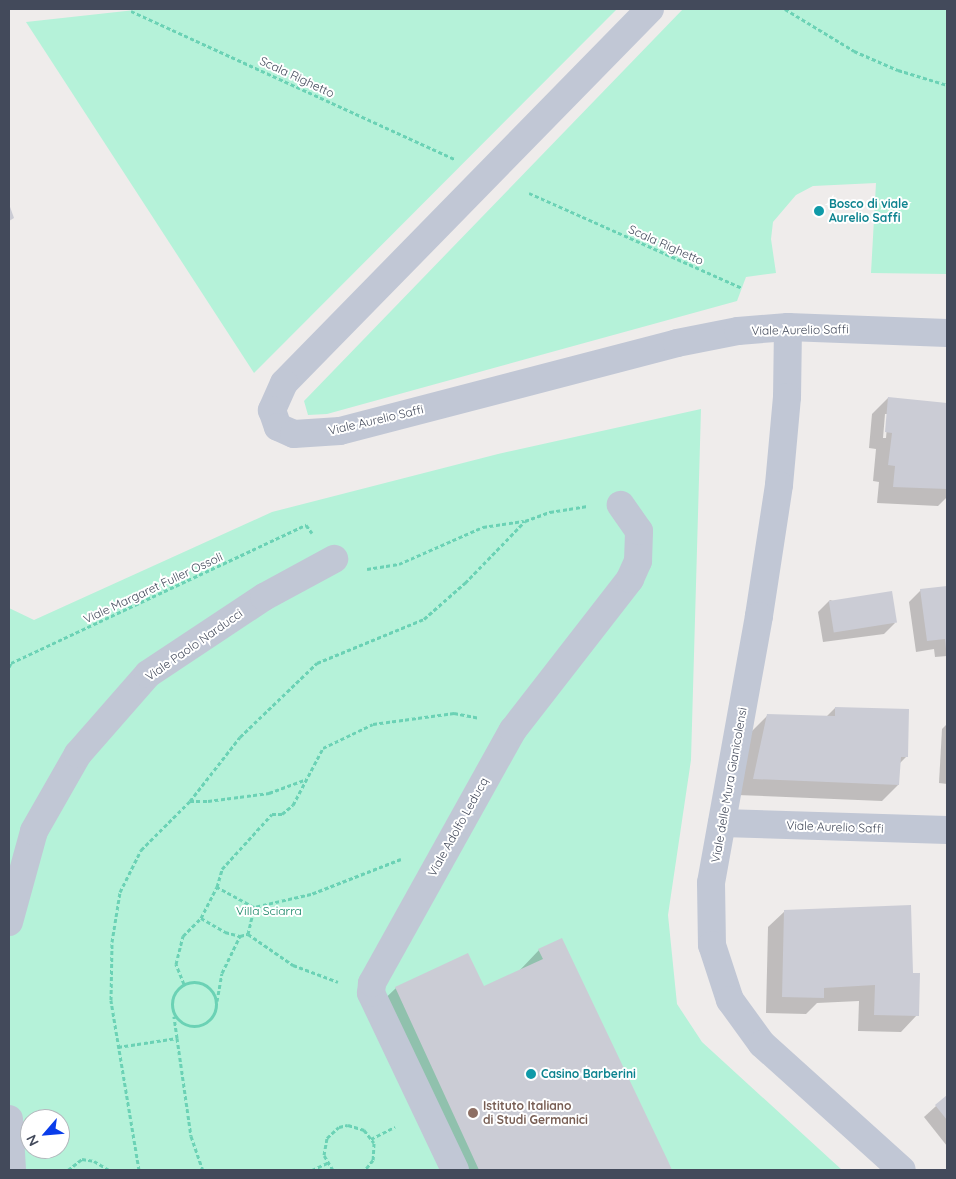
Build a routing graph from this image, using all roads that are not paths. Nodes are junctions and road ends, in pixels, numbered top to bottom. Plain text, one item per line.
1 (650, 9) edge
2 (788, 327) junction
3 (947, 333) edge
4 (621, 505) road end
5 (334, 559) road end
6 (722, 823) junction
7 (947, 830) edge
8 (9, 922) edge
9 (9, 1119) edge
10 (12, 1170) edge
11 (455, 1170) edge
12 (902, 1170) edge

1 - 2 street, Viale Aurelio Saffi
2 - 3 street, Viale Aurelio Saffi
2 - 6 street, Viale delle Mura Gianicolensi
4 - 11 street, Viale Adolfo Leducq
5 - 8 street, Viale Paolo Narducci
6 - 7 street, Viale Aurelio Saffi
6 - 12 street, Viale delle Mura Gianicolensi
9 - 10 street

